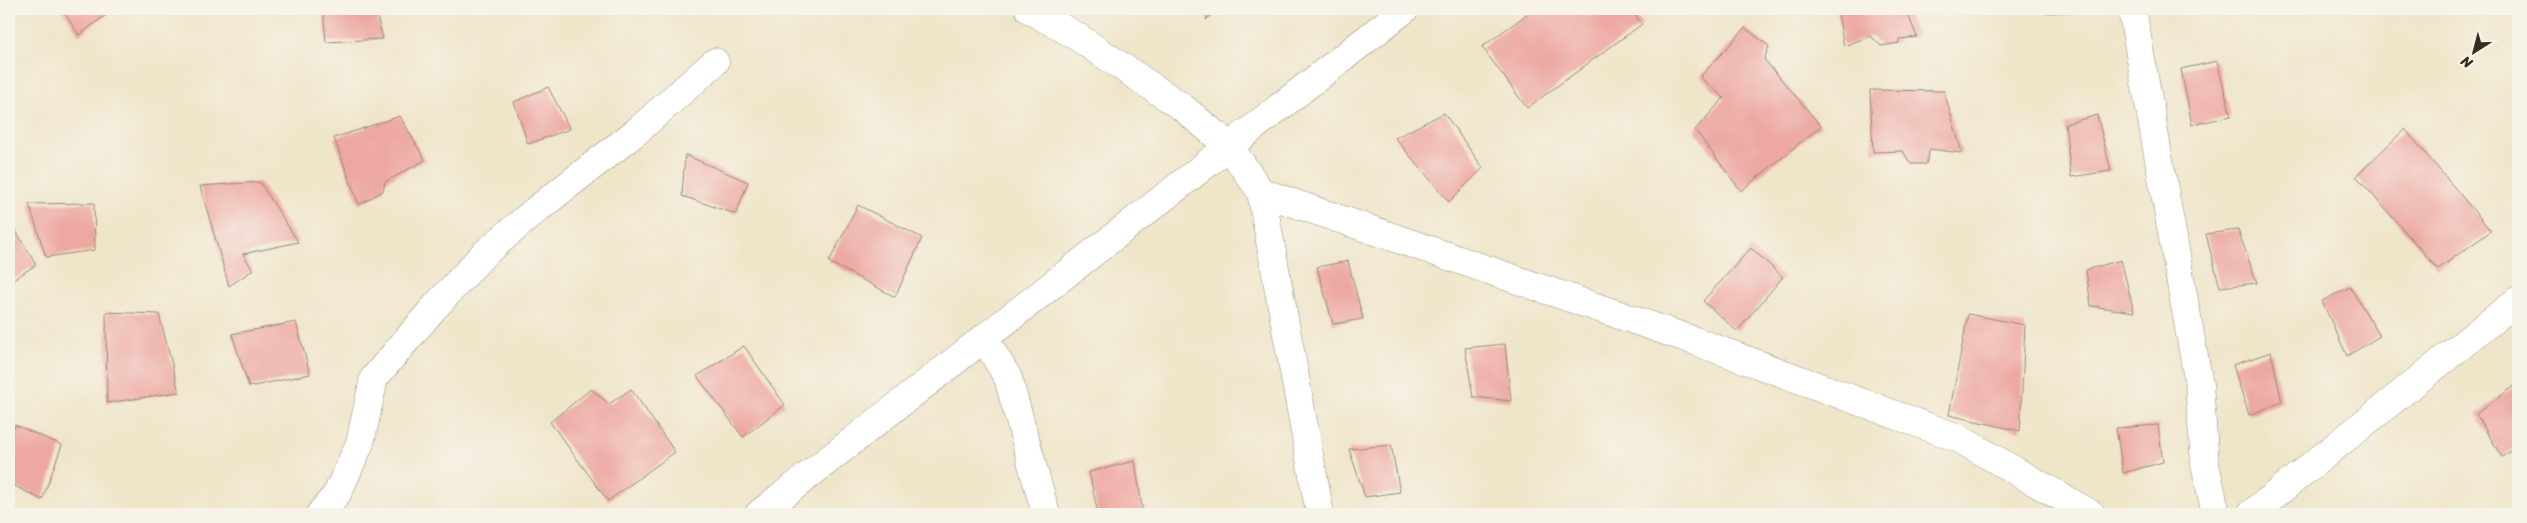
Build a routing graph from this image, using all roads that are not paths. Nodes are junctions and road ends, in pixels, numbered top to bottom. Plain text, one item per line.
1 (1029, 9) edge
2 (1405, 9) edge
3 (2132, 9) edge
4 (715, 62) dead end
5 (1229, 146) junction
6 (1261, 192) junction
7 (2518, 300) edge
8 (984, 338) junction
9 (320, 514) edge
10 (759, 514) edge
11 (1046, 514) edge
12 (1320, 514) edge
13 (2090, 514) edge
14 (2216, 514) edge
15 (2251, 514) edge

1 - 5 street
2 - 5 street
3 - 14 street
4 - 9 street
5 - 6 street
5 - 8 street
6 - 12 street
6 - 13 street
7 - 15 street
8 - 10 street
8 - 11 street

